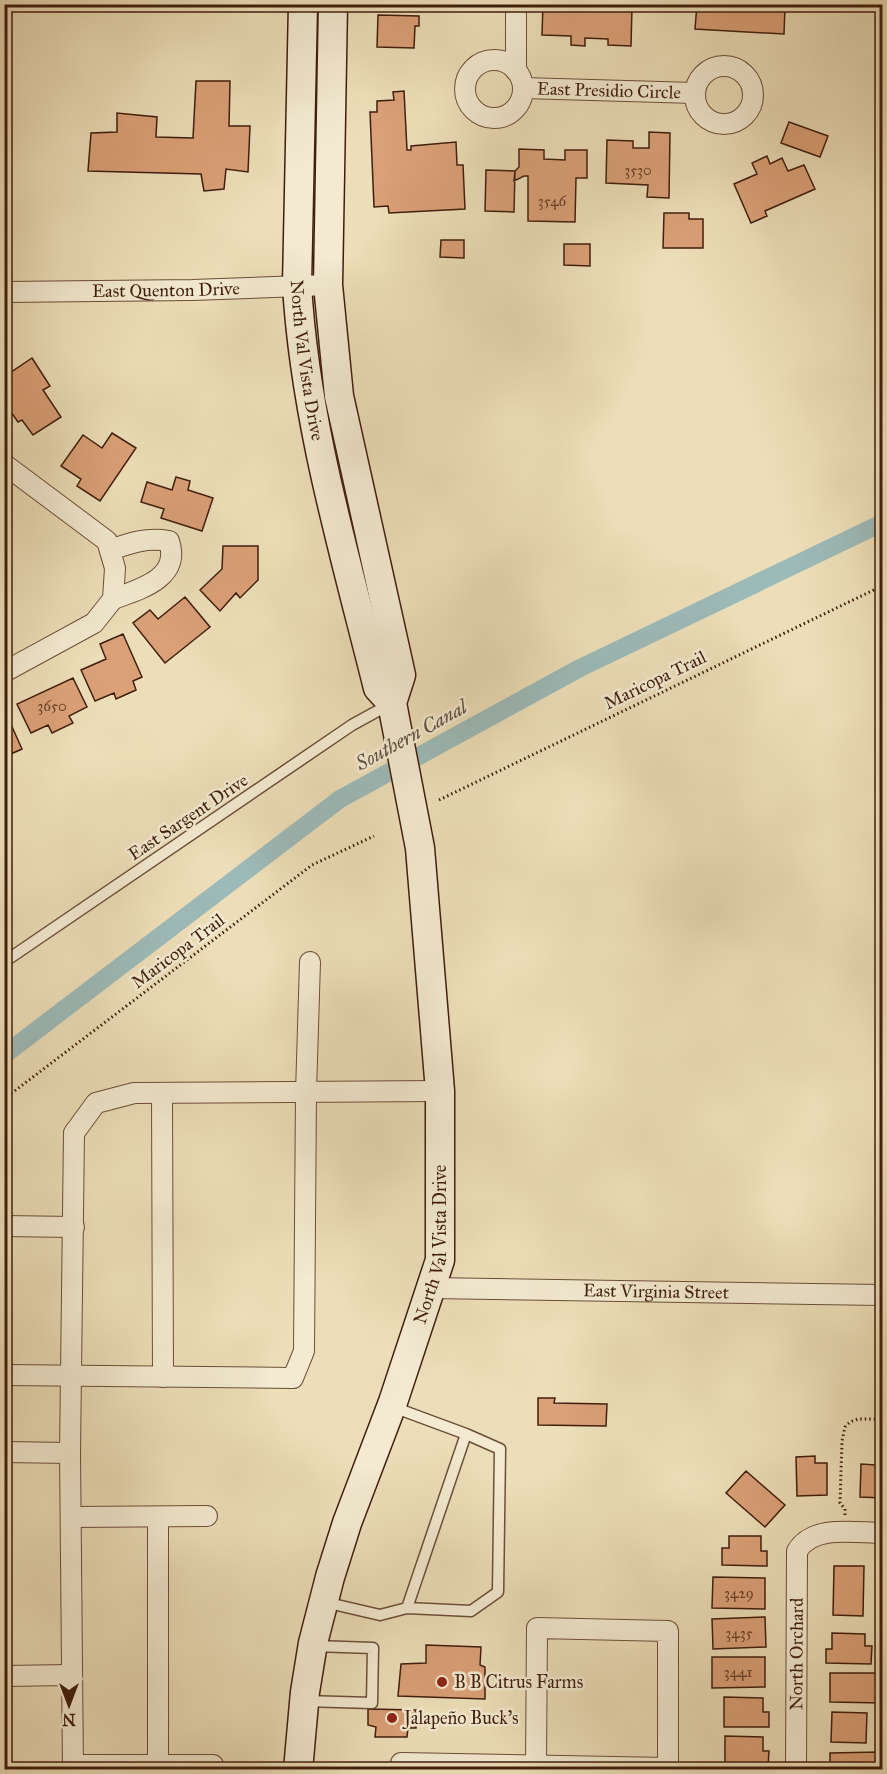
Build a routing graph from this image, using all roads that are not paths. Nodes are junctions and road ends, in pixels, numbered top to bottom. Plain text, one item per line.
1 (303, 4) edge
2 (333, 4) edge
3 (516, 4) edge
4 (695, 93) dead end
5 (297, 285) junction
6 (328, 285) junction
7 (4, 292) edge
8 (4, 464) edge
9 (110, 550) junction
10 (113, 599) junction
11 (4, 672) edge
12 (392, 703) junction
13 (4, 962) edge
14 (310, 962) dead end
15 (440, 1091) junction
16 (162, 1093) junction
17 (306, 1093) junction
18 (4, 1227) edge
19 (74, 1227) junction
20 (430, 1288) junction
21 (882, 1295) edge
22 (4, 1375) edge
23 (72, 1376) junction
24 (163, 1377) junction
25 (392, 1406) junction
26 (466, 1434) junction
27 (4, 1452) edge
28 (70, 1452) junction
29 (207, 1516) dead end
30 (71, 1517) junction
31 (158, 1517) junction
32 (882, 1533) edge
33 (324, 1602) junction
34 (407, 1608) junction
35 (313, 1646) junction
36 (4, 1676) edge
37 (71, 1676) junction
38 (304, 1701) junction
39 (158, 1765) junction
40 (213, 1765) dead end
41 (401, 1766) edge
42 (536, 1766) junction
43 (73, 1767) edge
44 (668, 1768) edge
45 (298, 1770) edge
46 (796, 1770) edge

1 - 5 main road, North Val Vista Drive
2 - 6 main road, North Val Vista Drive
3 - 4 street, East Presidio Circle
5 - 6 street, East Quenton Drive
5 - 7 street, East Quenton Drive
5 - 12 main road, North Val Vista Drive
6 - 12 main road, North Val Vista Drive
8 - 9 street
9 - 10 street
9 - 10 street
10 - 11 street
12 - 13 lane, East Sargent Drive
12 - 15 main road, North Val Vista Drive
14 - 17 street
15 - 17 street
15 - 20 main road, North Val Vista Drive
16 - 17 street
16 - 19 street
16 - 24 street
17 - 24 street
18 - 19 street
19 - 23 street
20 - 21 street, East Virginia Street
20 - 25 main road, North Val Vista Drive
22 - 23 street
23 - 24 street
23 - 28 street
25 - 26 lane
25 - 33 main road, North Val Vista Drive
26 - 34 lane
26 - 34 lane
27 - 28 street
28 - 30 street
29 - 31 street
30 - 31 street
30 - 37 street
31 - 39 street
32 - 46 street, North Orchard
33 - 34 lane
33 - 35 main road, North Val Vista Drive
35 - 38 main road, North Val Vista Drive
35 - 38 lane
36 - 37 street
37 - 43 street
38 - 45 main road, North Val Vista Drive
39 - 40 street
39 - 43 street
41 - 42 street
42 - 44 street
42 - 44 street

